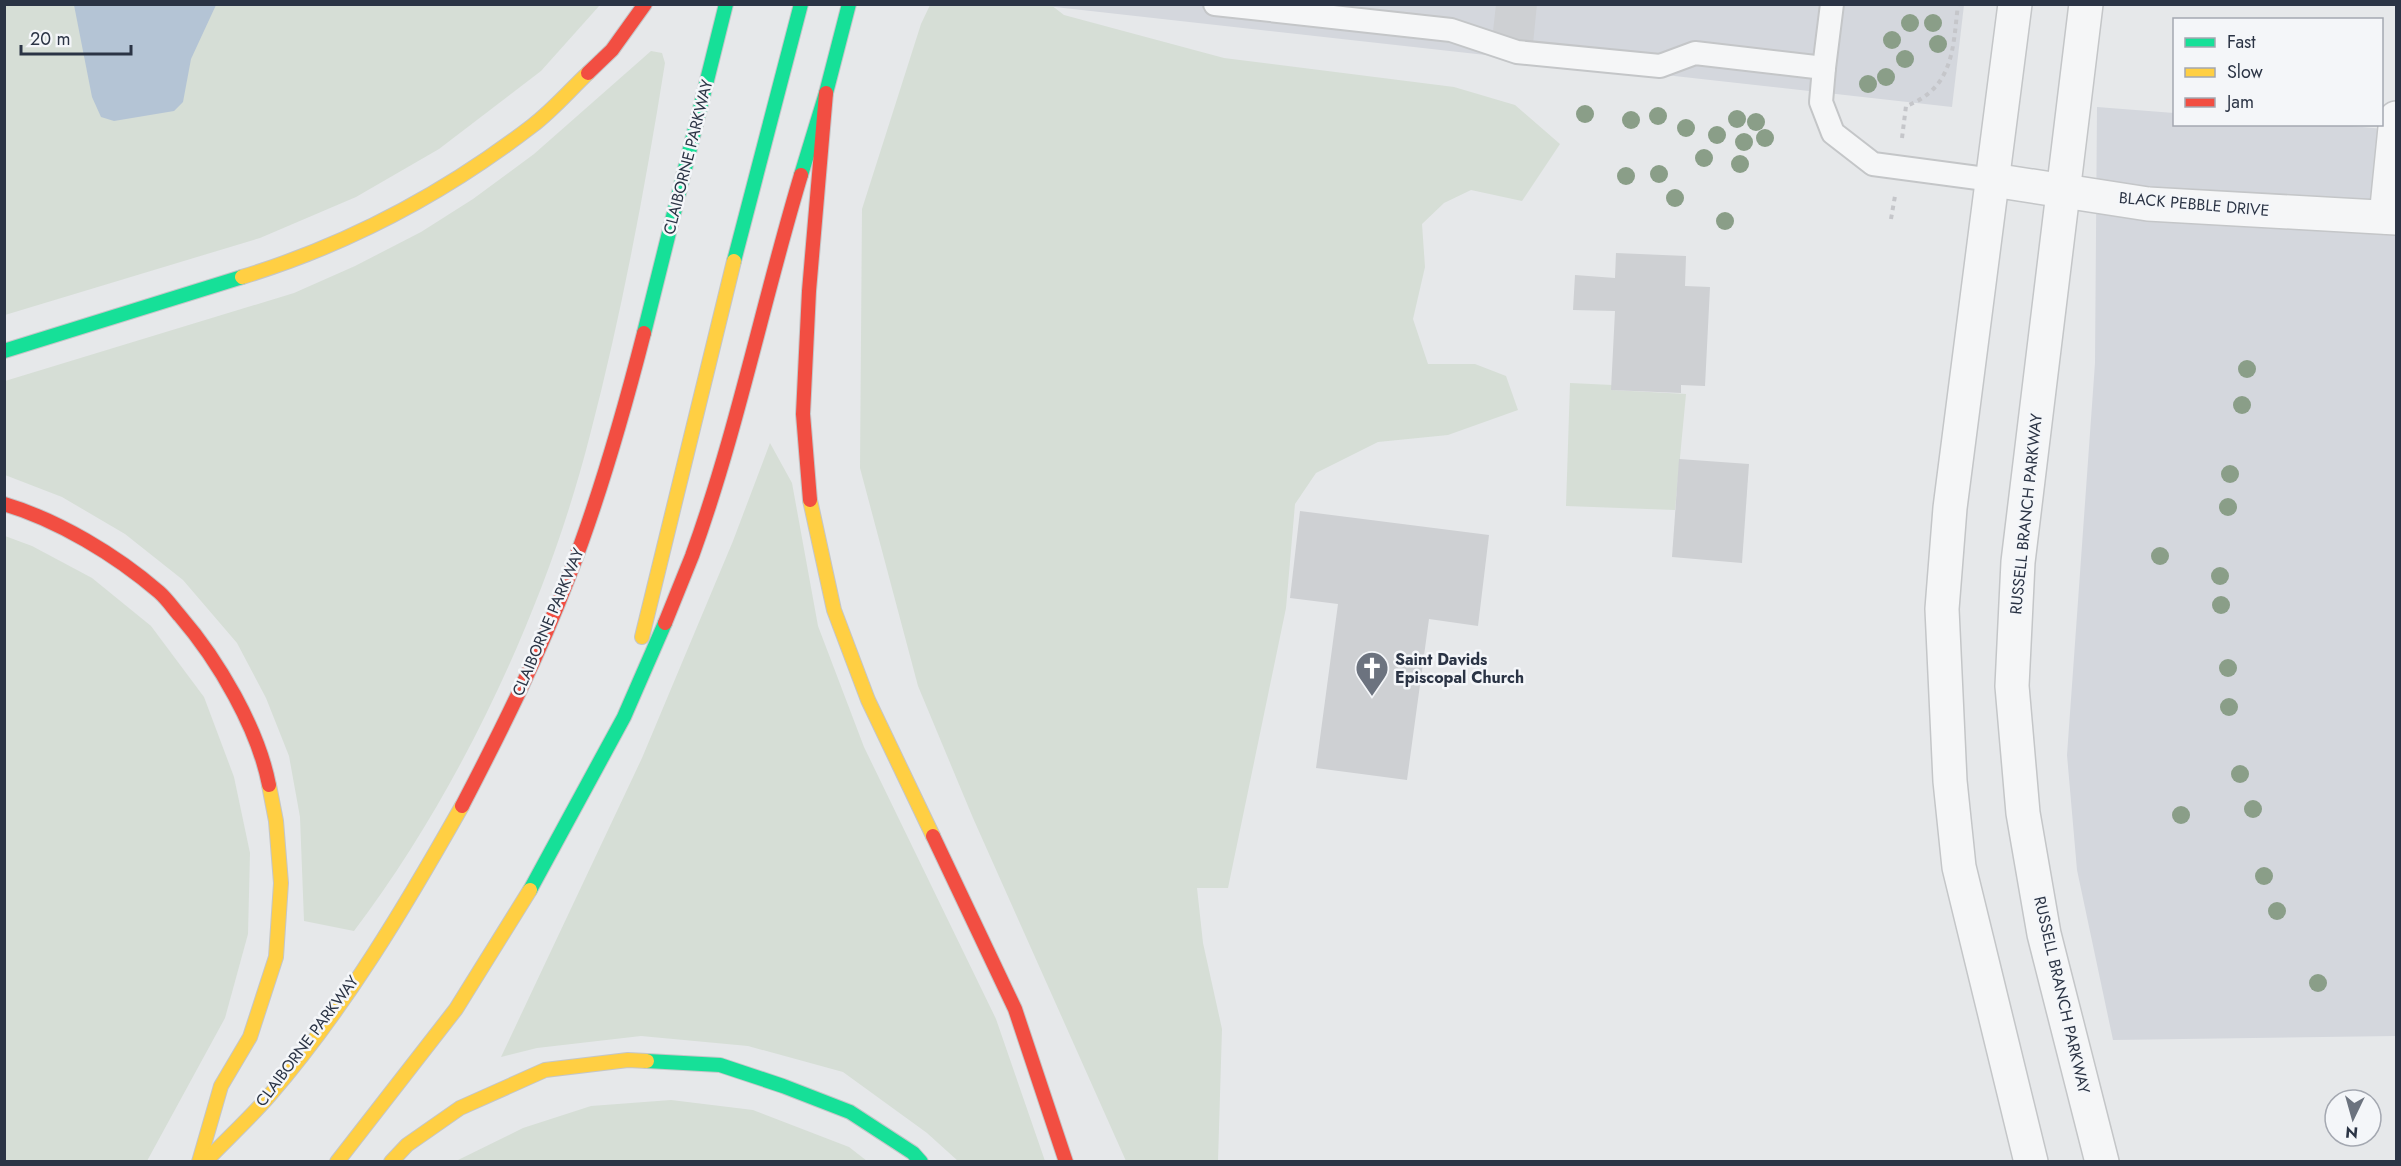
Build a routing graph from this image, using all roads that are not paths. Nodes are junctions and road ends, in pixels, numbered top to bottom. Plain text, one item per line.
1 (645, 4) edge
2 (726, 4) edge
3 (801, 4) edge
4 (849, 4) edge
5 (1215, 4) edge
6 (1832, 4) edge
7 (2014, 4) edge
8 (2086, 4) edge
9 (1824, 68) junction
10 (826, 93) junction
11 (2397, 118) edge
12 (1993, 180) junction
13 (2064, 190) junction
14 (2391, 217) edge
15 (4, 351) edge
16 (4, 504) edge
17 (624, 717) junction
18 (199, 1161) edge
19 (205, 1161) edge
20 (337, 1161) edge
21 (391, 1161) edge
22 (921, 1161) edge
23 (1066, 1161) edge
24 (2031, 1161) edge
25 (2102, 1161) edge

1 - 15 main road
2 - 19 main road, CLAIBORNE PARKWAY
3 - 17 main road
4 - 10 main road
5 - 9 lane
6 - 9 lane
7 - 12 street
8 - 13 street, RUSSELL BRANCH PARKWAY
9 - 12 lane
10 - 17 main road
10 - 23 main road
11 - 14 street
12 - 13 street, BLACK PEBBLE DRIVE
12 - 24 street
13 - 14 street, BLACK PEBBLE DRIVE
13 - 25 street, RUSSELL BRANCH PARKWAY
16 - 18 main road
17 - 20 main road
21 - 22 main road

